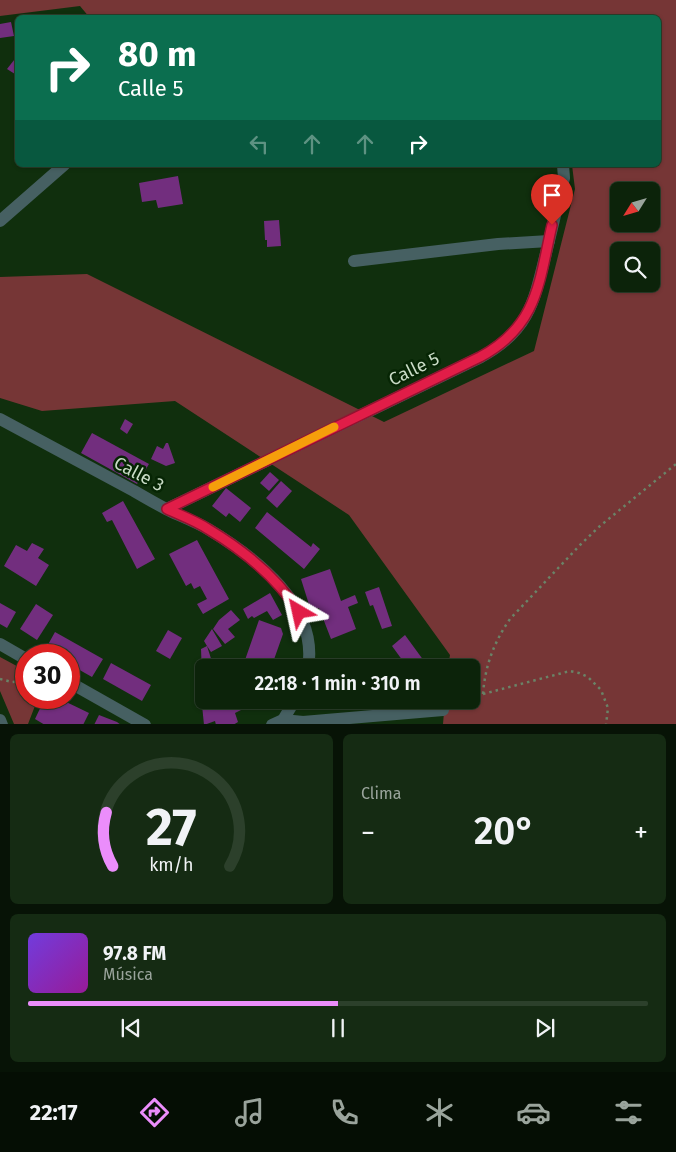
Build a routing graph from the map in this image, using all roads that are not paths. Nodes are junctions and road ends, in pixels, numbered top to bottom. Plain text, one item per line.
1 (62, 167) edge
2 (563, 167) edge
3 (0, 220) edge
4 (549, 241) junction
5 (354, 262) dead end
6 (0, 419) edge
7 (167, 509) junction
8 (0, 644) edge
9 (15, 653) edge
10 (308, 659) edge
11 (80, 688) edge
12 (288, 709) edge
13 (443, 710) dead end
14 (0, 720) edge
15 (278, 722) edge
16 (2, 724) edge
17 (144, 724) edge

1 - 3 street
2 - 4 street, Calle 5
4 - 5 street
4 - 7 street, Calle 5
6 - 7 street, Calle 3
7 - 10 street, Calle 3
8 - 9 street
11 - 17 street
12 - 15 street
13 - 15 street
14 - 16 street

